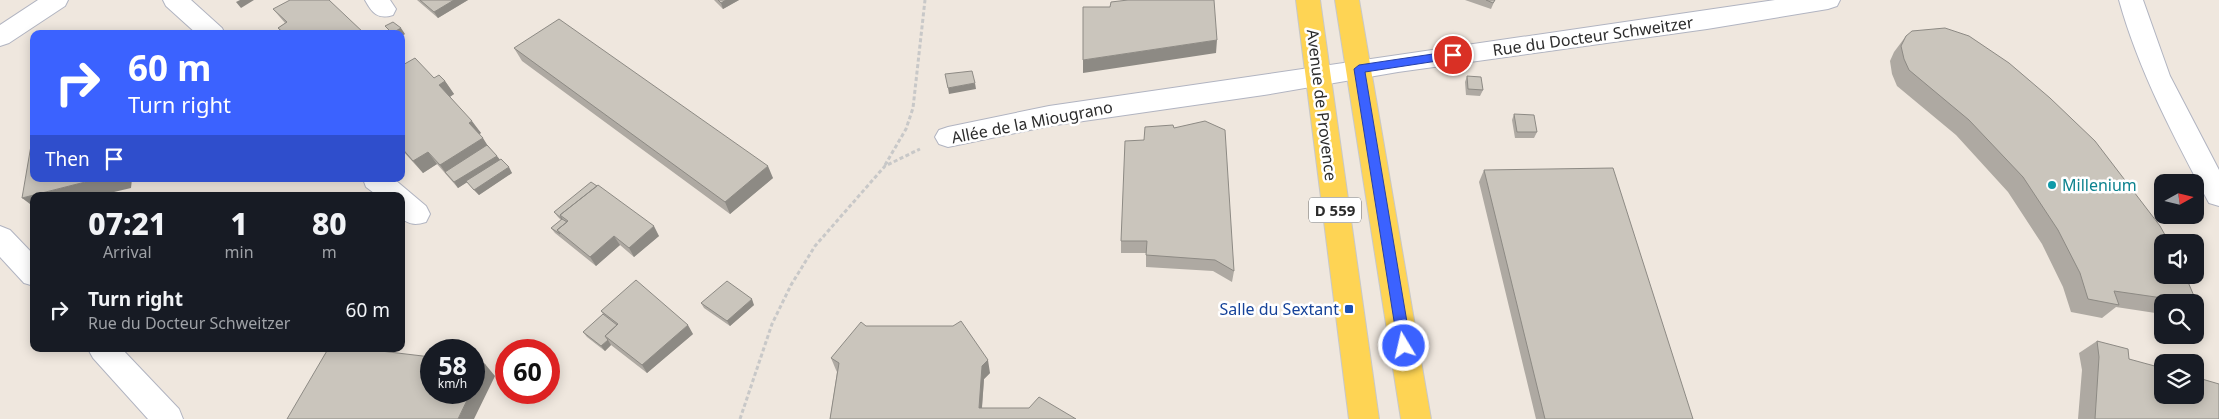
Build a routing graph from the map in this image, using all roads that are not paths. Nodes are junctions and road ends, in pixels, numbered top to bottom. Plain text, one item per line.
1 (56, 0) edge
2 (175, 0) edge
3 (1308, 0) edge
4 (1348, 0) edge
5 (1828, 0) edge
6 (2131, 0) edge
7 (209, 30) edge
8 (0, 37) edge
9 (1359, 69) junction
10 (1318, 76) junction
11 (948, 137) road end
12 (380, 182) edge
13 (391, 192) edge
14 (2219, 195) edge
15 (0, 238) edge
16 (30, 270) edge
17 (106, 352) edge
18 (168, 419) edge
19 (1364, 419) edge
20 (1416, 419) edge

1 - 8 street
2 - 7 street
3 - 10 main road, Avenue de Provence / D 559
4 - 9 main road, D 559
5 - 9 street, Rue du Docteur Schweitzer
6 - 14 street
9 - 10 street, Allée de la Miougrano
9 - 20 main road, D 559
10 - 11 street, Allée de la Miougrano
10 - 19 main road, Avenue de Provence / D 559
12 - 13 street
15 - 16 street
17 - 18 street

